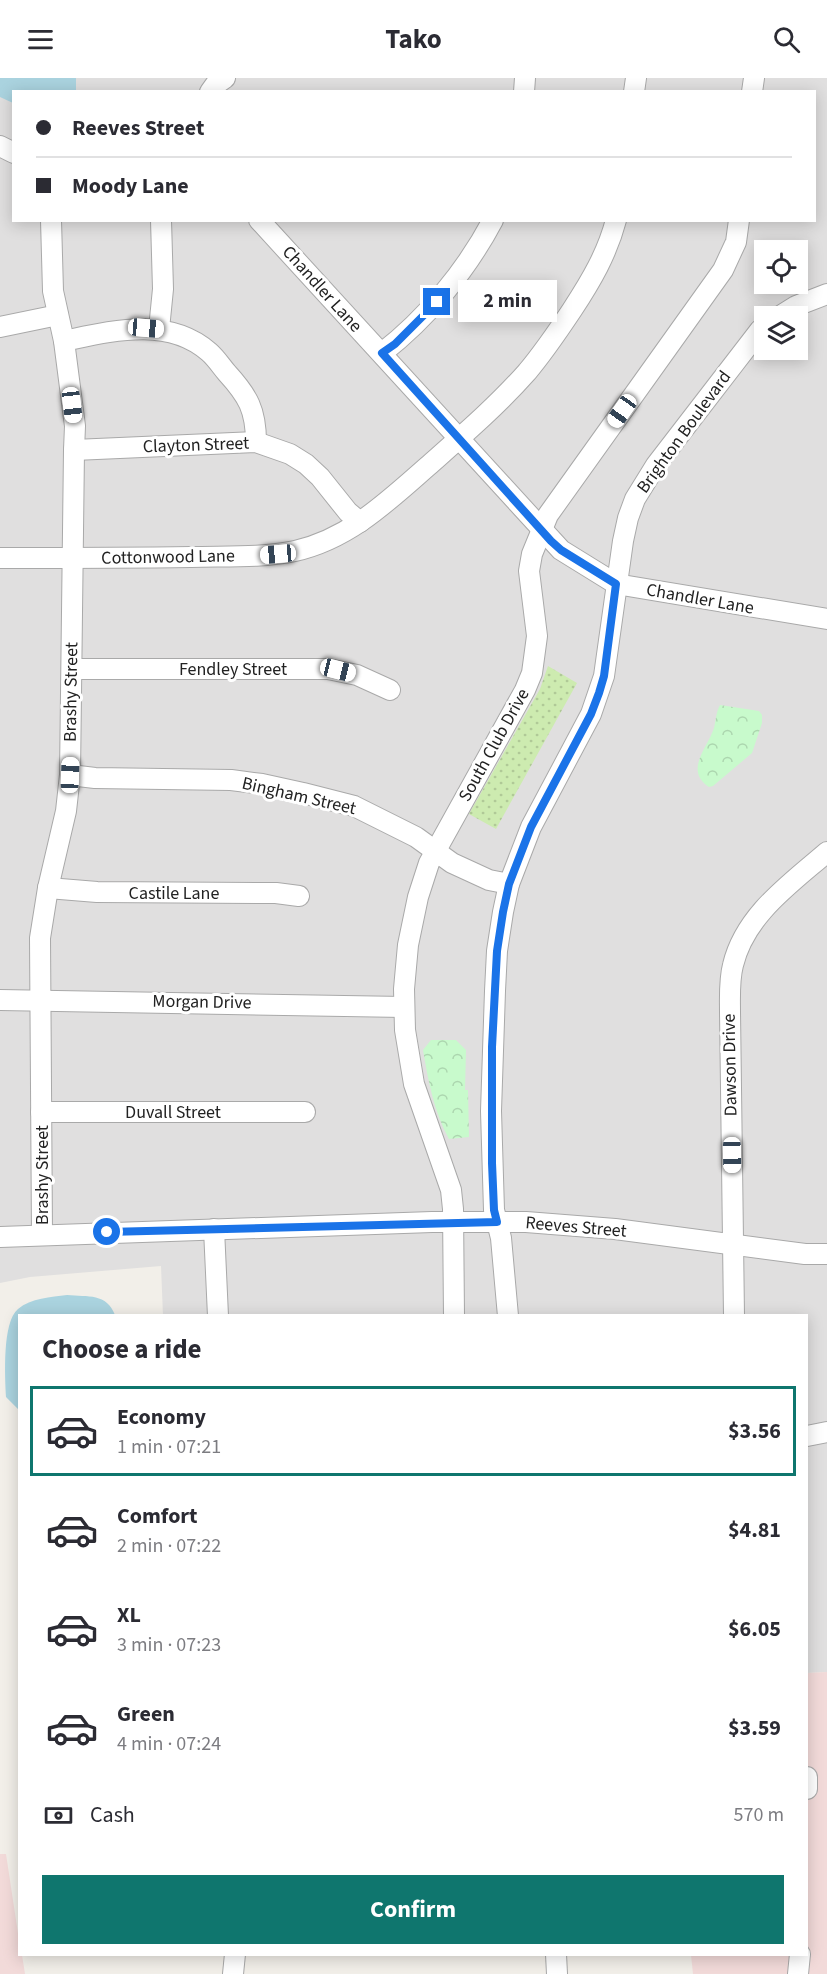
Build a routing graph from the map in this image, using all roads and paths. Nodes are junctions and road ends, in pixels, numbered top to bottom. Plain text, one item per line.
1 (225, 78) edge
2 (211, 90) edge
3 (51, 222) edge
4 (161, 222) edge
5 (261, 222) edge
6 (493, 222) edge
7 (615, 222) edge
8 (739, 222) edge
9 (827, 294) edge
10 (796, 306) edge
11 (58, 315) junction
12 (0, 327) edge
13 (159, 329) junction
14 (754, 338) edge
15 (64, 341) junction
16 (382, 353) junction
17 (458, 439) junction
18 (256, 442) junction
19 (74, 450) junction
20 (360, 522) junction
21 (542, 530) junction
22 (0, 558) edge
23 (72, 558) junction
24 (616, 584) junction
25 (827, 619) edge
26 (72, 669) junction
27 (390, 690) dead end
28 (70, 775) junction
29 (435, 850) junction
30 (827, 852) edge
31 (509, 884) junction
32 (48, 888) junction
33 (299, 896) dead end
34 (0, 1000) edge
35 (40, 1000) junction
36 (404, 1007) junction
37 (41, 1112) junction
38 (305, 1112) dead end
39 (453, 1222) junction
40 (497, 1222) junction
41 (214, 1229) junction
42 (42, 1234) junction
43 (0, 1237) edge
44 (733, 1244) junction
45 (827, 1254) edge
46 (218, 1314) edge
47 (454, 1314) edge
48 (508, 1314) edge
49 (734, 1314) edge
50 (827, 1432) edge
51 (808, 1437) edge
52 (235, 1956) edge
53 (556, 1956) edge
54 (800, 1956) edge
55 (233, 1974) edge
56 (557, 1974) edge
57 (798, 1974) edge

1 - 2 street
3 - 11 street, Brashy Street
4 - 13 street
5 - 16 street, Chandler Lane
6 - 16 street
7 - 17 street, Cottonwood Lane
8 - 21 street, South Club Drive
9 - 10 street
11 - 12 street
11 - 15 street, Brashy Street
13 - 15 street
13 - 18 street
14 - 24 street, Brighton Boulevard
15 - 19 street, Brashy Street
16 - 17 street, Chandler Lane
17 - 20 street, Cottonwood Lane
17 - 21 street, Chandler Lane
18 - 19 street, Clayton Street
18 - 20 street, Clayton Street
19 - 23 street, Brashy Street
20 - 23 street, Cottonwood Lane
21 - 24 street, Chandler Lane
21 - 29 street, South Club Drive
22 - 23 street, Cottonwood Lane
23 - 26 street, Brashy Street
24 - 25 street, Chandler Lane
24 - 31 street, Brighton Boulevard
26 - 27 street, Fendley Street
26 - 28 street, Brashy Street
28 - 29 street, Bingham Street
28 - 32 street, Brashy Street
29 - 31 street, Bingham Street
29 - 36 street, South Club Drive
30 - 44 street, Dawson Drive
31 - 40 street, Brighton Boulevard
32 - 33 street, Castile Lane
32 - 35 street, Brashy Street
34 - 35 street, Morgan Drive
35 - 36 street, Morgan Drive
35 - 37 street, Brashy Street
36 - 39 street, South Club Drive
37 - 38 street, Duvall Street
37 - 42 street, Brashy Street
39 - 40 street, Reeves Street
39 - 41 street, Reeves Street
39 - 47 street, South Club Drive
40 - 44 street, Reeves Street
40 - 48 street, Brighton Boulevard
41 - 42 street, Reeves Street
41 - 46 street
42 - 43 street, Reeves Street
44 - 45 street, Reeves Street
44 - 49 street, Dawson Drive
50 - 51 street
52 - 55 street
53 - 56 street
54 - 57 street

